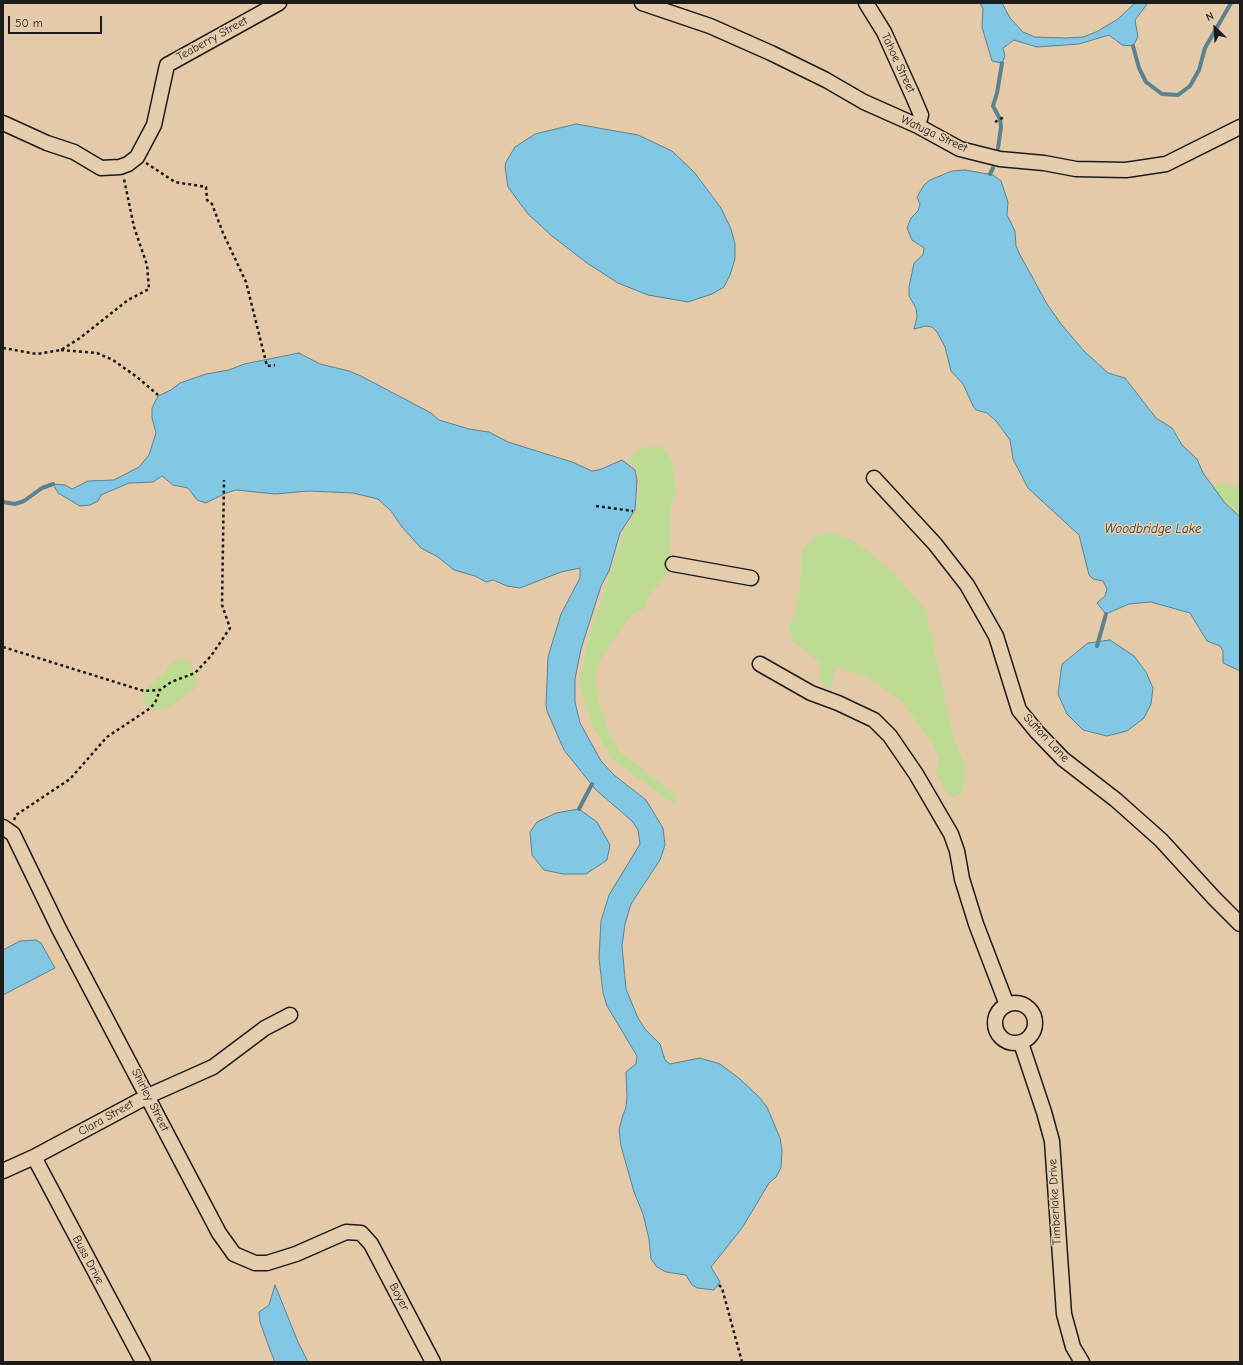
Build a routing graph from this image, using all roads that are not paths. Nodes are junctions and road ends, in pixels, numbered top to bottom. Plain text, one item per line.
1 (279, 3) edge
2 (642, 3) edge
3 (866, 3) edge
4 (3, 123) edge
5 (918, 126) junction
6 (1240, 127) edge
7 (874, 478) dead end
8 (673, 564) dead end
9 (751, 578) dead end
10 (760, 664) dead end
11 (6, 829) edge
12 (1240, 924) edge
13 (1007, 1005) junction
14 (290, 1015) dead end
15 (1021, 1043) junction
16 (148, 1096) junction
17 (34, 1157) junction
18 (3, 1171) edge
19 (362, 1234) joint
20 (142, 1362) edge
21 (433, 1362) edge
22 (1082, 1362) edge

1 - 4 street, Teaberry Street
2 - 5 street, Watuga Street
3 - 5 street, Tahoe Street
5 - 6 street, Watuga Street
7 - 12 street, Sutton Lane
8 - 9 street
10 - 13 street
11 - 16 street, Shirley Street
13 - 15 street
13 - 15 street
14 - 16 street, Clara Street
15 - 22 street, Timberlake Drive
16 - 17 street, Clara Street
16 - 19 street, Shirley Street
17 - 18 street, Clara Street
17 - 20 street, Buss Drive
19 - 21 street, Boyer

